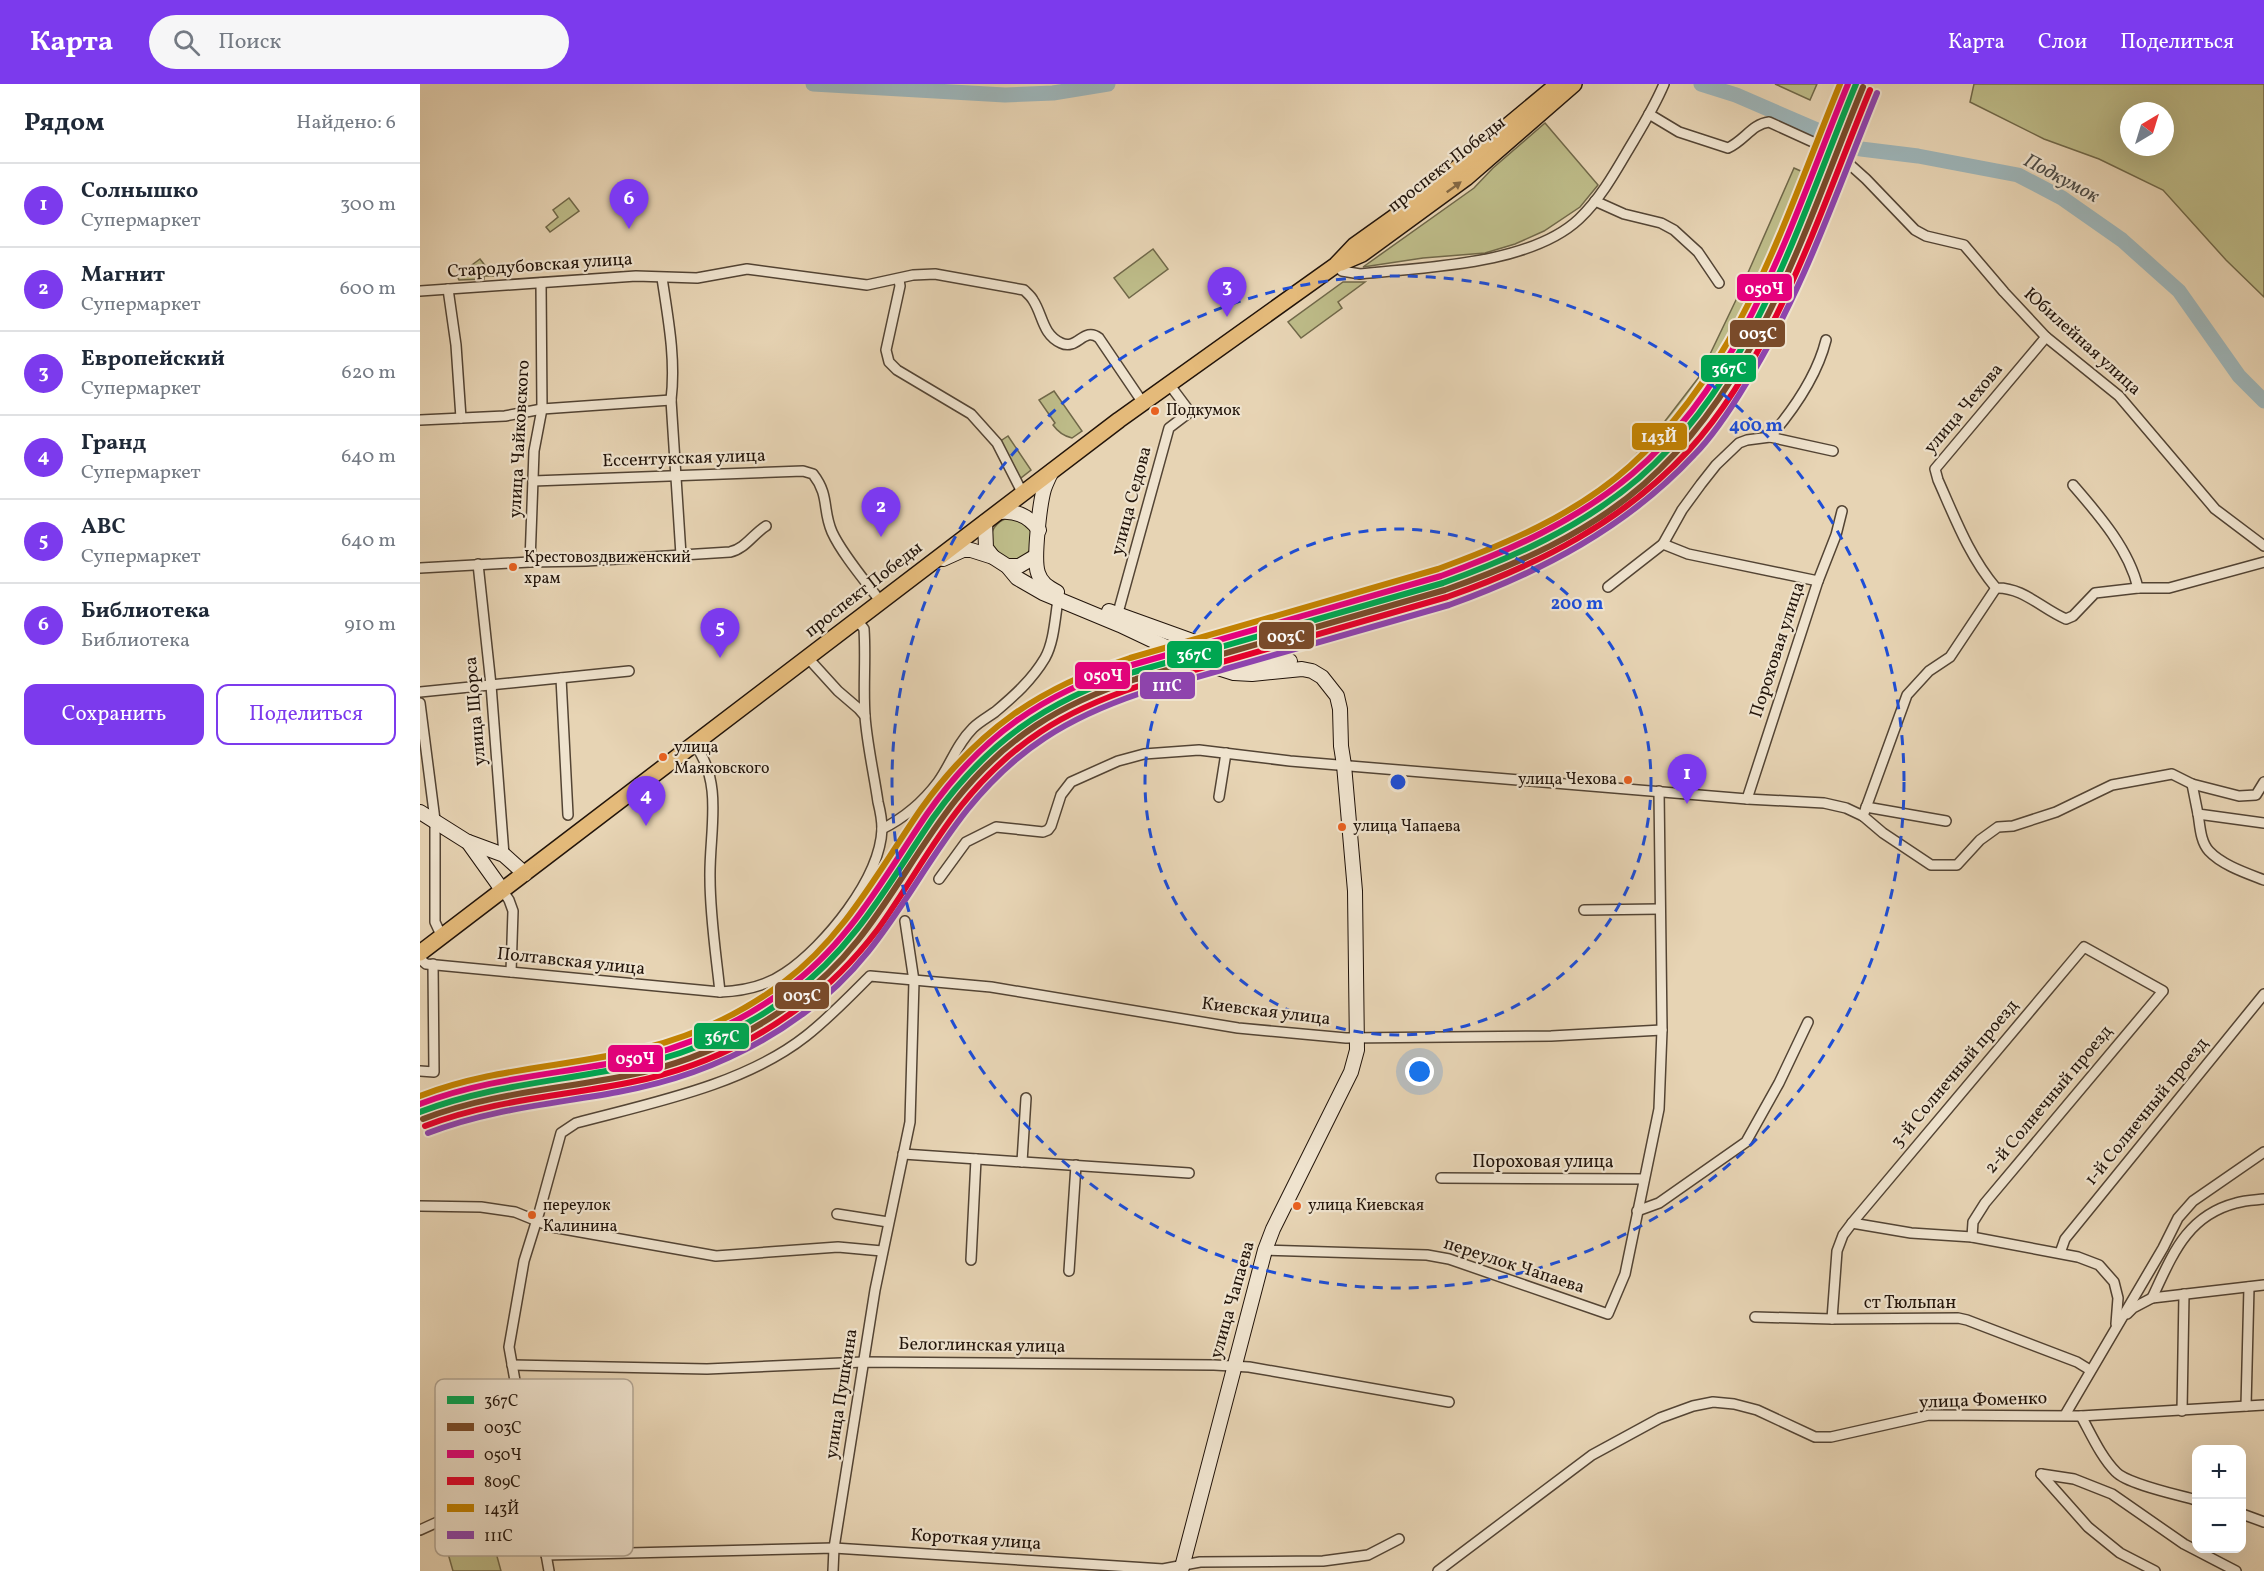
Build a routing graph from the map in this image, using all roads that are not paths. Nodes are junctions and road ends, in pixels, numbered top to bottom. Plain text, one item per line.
1 (1558, 84) edge
2 (1574, 84) edge
3 (1664, 84) edge
4 (1649, 114) junction
5 (1530, 116) junction
6 (1595, 201) junction
7 (1336, 265) junction
8 (662, 278) junction
9 (899, 279) junction
10 (541, 283) junction
11 (1719, 283) dead end
12 (448, 289) junction
13 (420, 291) edge
14 (2046, 337) junction
15 (1826, 340) dead end
16 (1169, 384) junction
17 (671, 400) junction
18 (1143, 403) junction
19 (542, 409) junction
20 (461, 418) junction
21 (420, 420) edge
22 (1770, 437) junction
23 (1833, 451) dead end
24 (1052, 471) junction
25 (677, 477) junction
26 (533, 481) junction
27 (2073, 484) dead end
28 (1023, 494) junction
29 (1842, 511) dead end
30 (999, 512) junction
31 (985, 522) junction
32 (766, 526) dead end
33 (1039, 530) junction
34 (1663, 544) junction
35 (2264, 546) edge
36 (681, 555) junction
37 (1036, 556) junction
38 (993, 557) junction
39 (933, 561) junction
40 (530, 562) junction
41 (2264, 562) edge
42 (478, 564) junction
43 (1006, 566) junction
44 (420, 568) edge
45 (1818, 581) junction
46 (1608, 586) dead end
47 (1996, 588) junction
48 (2138, 588) junction
49 (1058, 600) junction
50 (881, 602) junction
51 (1119, 609) dead end
52 (857, 620) junction
53 (808, 658) junction
54 (629, 671) dead end
55 (561, 678) junction
56 (491, 686) junction
57 (420, 692) edge
58 (420, 702) edge
59 (865, 717) junction
60 (695, 744) junction
61 (1226, 753) junction
62 (1344, 765) junction
63 (2264, 782) edge
64 (2192, 784) junction
65 (1659, 791) junction
66 (1219, 796) dead end
67 (1747, 799) junction
68 (1864, 811) junction
69 (420, 812) edge
70 (2198, 814) junction
71 (568, 815) dead end
72 (435, 820) junction
73 (1946, 821) dead end
74 (2264, 823) edge
75 (882, 829) junction
76 (466, 841) junction
77 (504, 855) junction
78 (525, 874) junction
79 (939, 879) dead end
80 (2264, 880) edge
81 (502, 891) junction
82 (1660, 909) junction
83 (1584, 910) dead end
84 (905, 921) dead end
85 (442, 937) junction
86 (420, 953) edge
87 (420, 959) edge
88 (433, 964) junction
89 (511, 972) junction
90 (914, 981) junction
91 (2163, 991) joint
92 (720, 992) junction
93 (2264, 994) edge
94 (1808, 1022) dead end
95 (1662, 1030) junction
96 (1357, 1038) junction
97 (420, 1071) edge
98 (1026, 1098) dead end
99 (2264, 1152) edge
100 (903, 1154) junction
101 (976, 1159) junction
102 (1022, 1162) junction
103 (1076, 1165) junction
104 (1189, 1173) dead end
105 (1441, 1178) dead end
106 (1644, 1179) junction
107 (2264, 1199) edge
108 (420, 1206) edge
109 (1638, 1211) junction
110 (837, 1214) dead end
111 (536, 1222) junction
112 (888, 1222) junction
113 (1852, 1222) junction
114 (1972, 1237) junction
115 (1265, 1250) junction
116 (882, 1251) junction
117 (2060, 1252) junction
118 (971, 1260) dead end
119 (1069, 1271) dead end
120 (2264, 1285) edge
121 (2249, 1287) junction
122 (2184, 1294) junction
123 (2152, 1298) junction
124 (1755, 1317) dead end
125 (1832, 1319) junction
126 (2115, 1326) junction
127 (863, 1362) junction
128 (512, 1365) junction
129 (1234, 1366) junction
130 (2090, 1370) junction
131 (514, 1379) edge
132 (1449, 1402) dead end
133 (2264, 1405) edge
134 (2246, 1406) junction
135 (2182, 1411) junction
136 (2065, 1415) junction
137 (2081, 1416) junction
138 (2193, 1499) edge
139 (2246, 1516) edge
140 (2264, 1522) edge
141 (435, 1523) edge
142 (420, 1530) edge
143 (1399, 1539) dead end
144 (834, 1548) junction
145 (633, 1553) edge
146 (546, 1556) edge
147 (1181, 1568) edge
148 (549, 1571) edge
149 (833, 1571) edge
150 (1438, 1571) edge
151 (2155, 1571) edge
152 (2236, 1571) edge

1 - 5 main road, проспект Победы
2 - 5 main road, проспект Победы
3 - 4 street
4 - 6 street
4 - 14 street, Юбилейная улица
5 - 7 main road, проспект Победы
6 - 7 street
6 - 11 street
7 - 16 main road, проспект Победы
8 - 9 street, Стародубовская улица
8 - 10 street, Стародубовская улица
8 - 17 street
9 - 18 street, Стародубовская улица
9 - 28 street
10 - 12 street, Стародубовская улица
10 - 19 street, улица Чайковского
12 - 13 street, Стародубовская улица
12 - 20 street
14 - 35 street, Юбилейная улица
14 - 47 street, улица Чехова
15 - 22 street
16 - 18 main road, проспект Победы
16 - 51 street, улица Седова
17 - 19 street
17 - 25 street
18 - 24 main road, проспект Победы
19 - 20 street
19 - 26 street, улица Чайковского
20 - 21 street
22 - 23 street
22 - 34 street
24 - 28 main road, проспект Победы
24 - 33 main road, улица Чапаева
25 - 26 street, Ессентукская улица
25 - 36 street
25 - 50 street, Ессентукская улица
26 - 40 street, улица Чайковского
27 - 48 street
28 - 30 main road, проспект Победы
29 - 45 street, Пороховая улица
30 - 31 main road, проспект Победы
30 - 33 main road
31 - 38 main road
31 - 39 main road, проспект Победы
32 - 36 street
33 - 37 main road, улица Чапаева
34 - 45 street
34 - 46 street
36 - 40 street
37 - 43 main road
37 - 62 main road, улица Чапаева
38 - 39 main road, улица Чапаева
38 - 43 main road, улица Чапаева
39 - 50 main road, проспект Победы
40 - 42 street
41 - 48 street
42 - 44 street
42 - 56 street, улица Щорса
43 - 49 main road, улица Чапаева
45 - 67 street, Пороховая улица
47 - 48 street
47 - 68 street
49 - 62 main road, улица Чапаева
49 - 75 street
50 - 52 main road, проспект Победы
52 - 53 main road, проспект Победы
52 - 59 street
53 - 59 street
53 - 60 main road, проспект Победы
54 - 55 street
55 - 56 street
55 - 71 street
56 - 57 street
56 - 77 street, улица Щорса
58 - 72 street
59 - 75 street
60 - 78 main road, проспект Победы
60 - 92 street
61 - 62 street
61 - 66 street
61 - 79 street
62 - 65 street
62 - 96 main road, улица Чапаева
63 - 64 street
64 - 68 street
64 - 70 street
65 - 67 street
65 - 82 street
67 - 68 street
68 - 73 street
69 - 72 main road
70 - 74 street
70 - 80 street
72 - 76 main road
72 - 85 street
75 - 92 street, Полтавская улица
76 - 77 main road
76 - 81 main road
77 - 78 main road
78 - 81 main road, проспект Победы
81 - 85 main road, проспект Победы
81 - 89 street
82 - 83 street
82 - 95 street
84 - 90 street, улица Пушкина
85 - 86 main road, проспект Победы
87 - 88 street, Полтавская улица
88 - 89 street, Полтавская улица
88 - 97 street
89 - 92 street, Полтавская улица
90 - 96 street, Киевская улица
90 - 100 street, улица Пушкина
90 - 111 street, Киевская улица
91 - 113 street, 3-й Солнечный проезд
91 - 114 street, 2-й Солнечный проезд
93 - 117 street, 1-й Солнечный проезд
94 - 109 street
95 - 96 street, Киевская улица
95 - 106 street
96 - 115 main road, улица Чапаева
98 - 102 street
99 - 126 street
100 - 101 street
100 - 112 street, улица Пушкина
101 - 102 street
101 - 118 street
102 - 103 street
103 - 104 street
103 - 119 street
105 - 106 street, Пороховая улица
106 - 109 street
107 - 123 street
108 - 111 street
109 - 115 street, переулок Чапаева
110 - 112 street
111 - 116 street
111 - 128 street
112 - 116 street, улица Пушкина
113 - 114 street
113 - 125 street, 3-й Солнечный проезд
114 - 117 street
115 - 129 main road, улица Чапаева
116 - 127 street, улица Пушкина
117 - 126 street
120 - 121 street
121 - 122 street
121 - 134 street
122 - 123 street
122 - 135 street
123 - 126 street
124 - 125 street, ст Тюльпан
125 - 130 street, ст Тюльпан
126 - 130 street
127 - 128 street, Белоглинская улица
127 - 129 street, Белоглинская улица
127 - 144 street, улица Пушкина
128 - 131 street
129 - 132 street, Белоглинская улица
129 - 147 main road, улица Чапаева
130 - 136 street
133 - 134 street, улица Фоменко
134 - 135 street, улица Фоменко
135 - 137 street, улица Фоменко
136 - 137 street, улица Фоменко
136 - 150 street, улица Фоменко
137 - 138 street
139 - 140 street
141 - 142 street
143 - 147 street, Короткая улица
144 - 145 street, Короткая улица
144 - 147 street, Короткая улица
144 - 149 street, улица Пушкина
146 - 148 street
151 - 152 street

